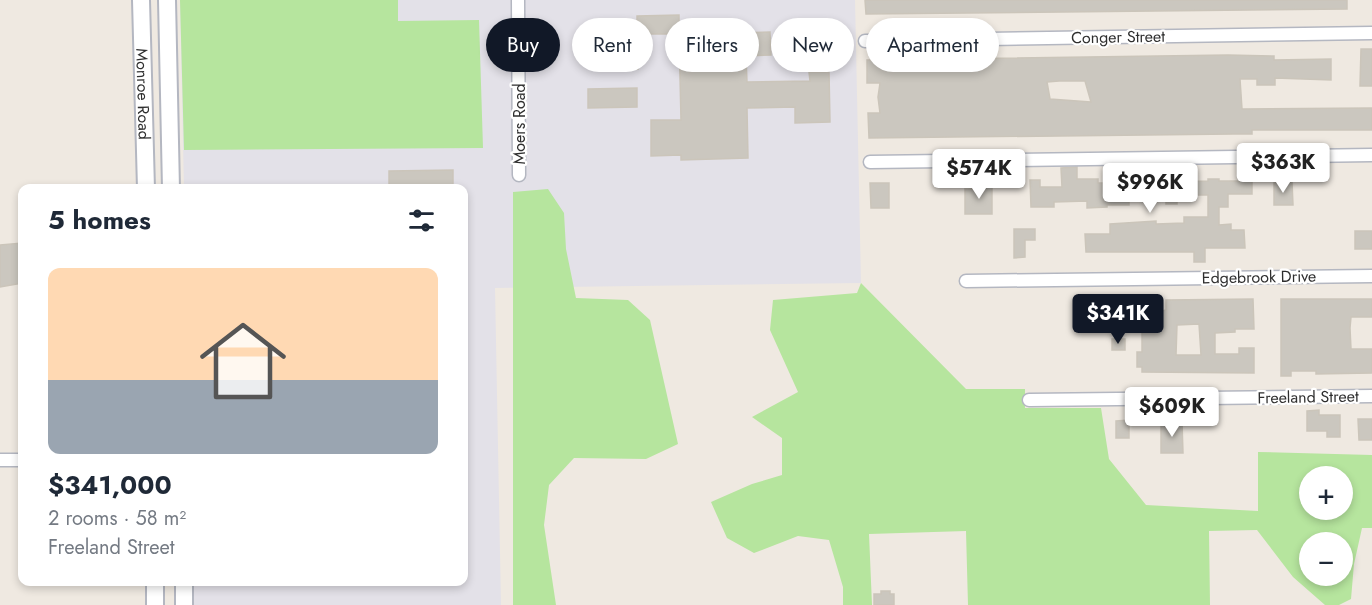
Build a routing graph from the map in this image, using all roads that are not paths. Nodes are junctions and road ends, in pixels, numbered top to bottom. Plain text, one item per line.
1 (141, 0) edge
2 (167, 0) edge
3 (518, 0) edge
4 (1372, 33) edge
5 (865, 41) dead end
6 (1372, 155) edge
7 (870, 162) dead end
8 (519, 175) dead end
9 (146, 184) edge
10 (171, 184) edge
11 (1372, 276) edge
12 (966, 281) dead end
13 (1372, 396) edge
14 (1029, 400) dead end
15 (0, 460) edge
16 (18, 460) edge
17 (155, 586) edge
18 (184, 586) edge
19 (155, 605) edge
20 (184, 605) edge

1 - 9 main road, Monroe Road
2 - 10 main road, Monroe Road
3 - 8 street, Moers Road
4 - 5 street, Conger Street
6 - 7 street
11 - 12 street, Edgebrook Drive
13 - 14 street, Freeland Street
15 - 16 street
17 - 19 main road
18 - 20 main road

